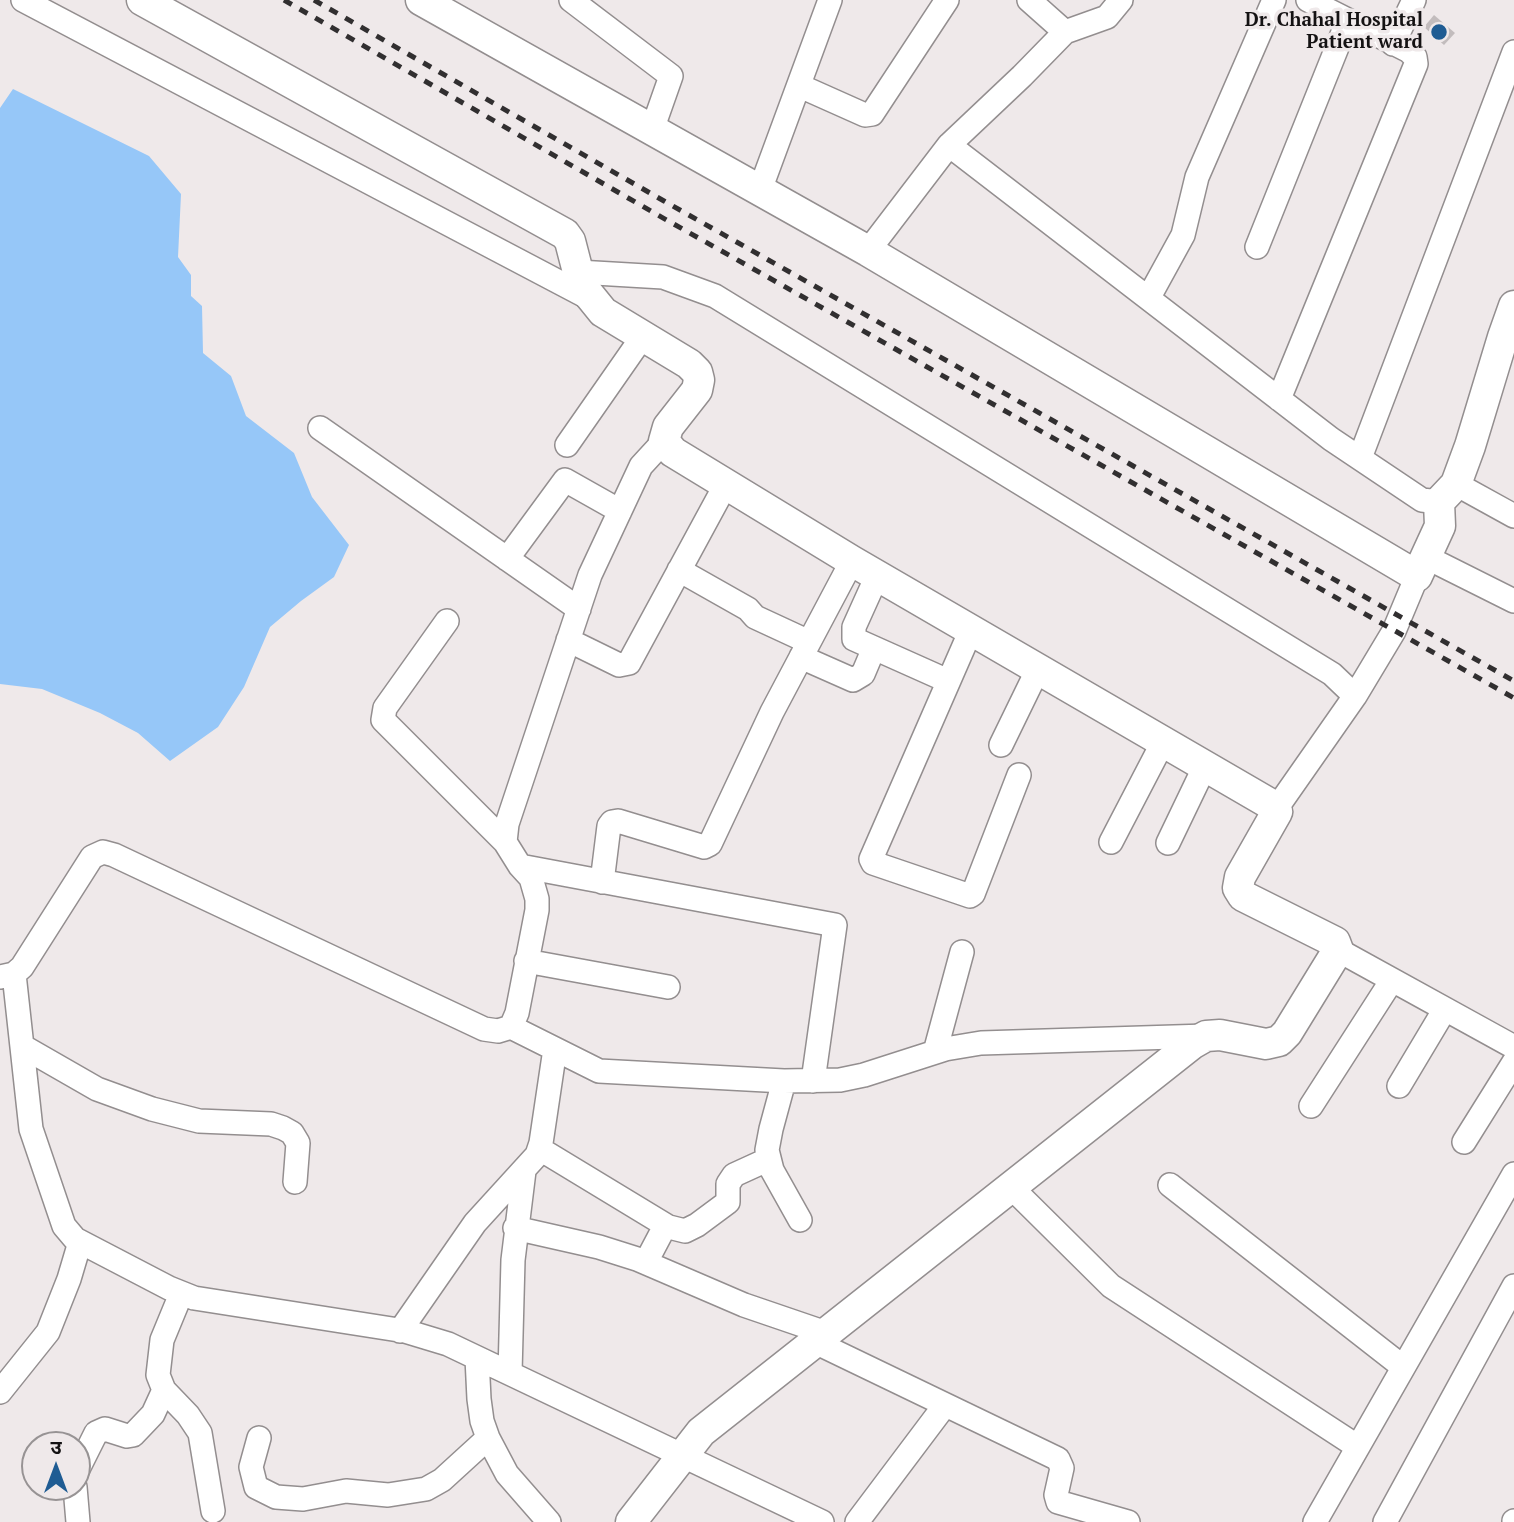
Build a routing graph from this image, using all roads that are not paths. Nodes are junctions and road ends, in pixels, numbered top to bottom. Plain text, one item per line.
1 (23, 0) edge
2 (142, 0) edge
3 (421, 0) edge
4 (571, 0) edge
5 (830, 0) edge
6 (947, 0) edge
7 (1029, 0) edge
8 (1121, 0) edge
9 (1274, 0) edge
10 (1414, 0) edge
11 (1315, 2) edge
12 (1348, 20) junction
13 (1065, 32) junction
14 (1394, 44) junction
15 (1514, 52) edge
16 (800, 86) junction
17 (652, 130) junction
18 (949, 145) junction
19 (760, 190) junction
20 (1257, 247) dead end
21 (868, 251) junction
22 (578, 272) junction
23 (1149, 297) junction
24 (593, 300) junction
25 (1514, 306) edge
26 (643, 336) junction
27 (1279, 398) junction
28 (320, 428) dead end
29 (664, 442) junction
30 (567, 445) dead end
31 (1360, 458) junction
32 (726, 484) junction
33 (1447, 493) junction
34 (620, 511) junction
35 (1514, 516) edge
36 (508, 559) junction
37 (1422, 566) junction
38 (864, 568) junction
39 (679, 570) junction
40 (1514, 601) edge
41 (579, 610) junction
42 (447, 621) dead end
43 (971, 630) junction
44 (568, 640) junction
45 (874, 648) junction
46 (805, 650) junction
47 (1038, 669) junction
48 (948, 681) junction
49 (1355, 696) junction
50 (1163, 742) junction
51 (1001, 745) dead end
52 (1205, 766) junction
53 (1019, 775) dead end
54 (1276, 808) junction
55 (505, 842) junction
56 (1111, 842) dead end
57 (1168, 844) dead end
58 (520, 866) junction
59 (602, 882) junction
60 (1338, 950) junction
61 (962, 951) dead end
62 (526, 961) junction
63 (7, 976) edge
64 (1392, 980) junction
65 (668, 987) dead end
66 (0, 1004) edge
67 (1445, 1009) junction
68 (511, 1027) junction
69 (1206, 1036) junction
70 (22, 1046) junction
71 (1514, 1047) edge
72 (555, 1049) junction
73 (935, 1052) junction
74 (1514, 1062) edge
75 (784, 1081) junction
76 (813, 1081) junction
77 (1399, 1086) dead end
78 (1311, 1107) dead end
79 (1464, 1142) dead end
80 (540, 1149) junction
81 (769, 1159) junction
82 (524, 1171) junction
83 (1514, 1174) edge
84 (295, 1182) dead end
85 (1170, 1185) dead end
86 (1011, 1187) junction
87 (800, 1220) dead end
88 (667, 1226) junction
89 (515, 1228) junction
90 (80, 1242) junction
91 (646, 1262) junction
92 (1514, 1286) edge
93 (181, 1294) junction
94 (400, 1331) junction
95 (820, 1338) junction
96 (477, 1358) junction
97 (1403, 1367) junction
98 (510, 1373) junction
99 (164, 1390) junction
100 (0, 1392) edge
101 (945, 1405) junction
102 (259, 1438) dead end
103 (488, 1438) junction
104 (91, 1443) edge
105 (1358, 1447) junction
106 (683, 1455) junction
107 (76, 1501) edge
108 (213, 1511) dead end
109 (78, 1522) edge
110 (549, 1522) edge
111 (631, 1522) edge
112 (822, 1522) edge
113 (857, 1522) edge
114 (1128, 1522) edge
115 (1315, 1522) edge
116 (1385, 1522) edge

1 - 24 street
2 - 22 main road
3 - 17 main road
4 - 17 street
5 - 16 street
6 - 16 street
7 - 13 street
8 - 13 street
9 - 23 street
10 - 14 street
11 - 12 street
12 - 14 street
12 - 20 street
13 - 18 street
14 - 27 street
15 - 31 street
16 - 19 street
17 - 19 main road
18 - 21 street
18 - 23 street
19 - 21 main road
21 - 37 main road
22 - 24 main road
22 - 49 street
23 - 27 street
24 - 26 main road
25 - 33 main road
26 - 29 main road
26 - 30 street
27 - 31 street
28 - 36 street
29 - 32 main road
29 - 34 street
31 - 33 street
32 - 38 main road
32 - 39 street
33 - 35 street
33 - 37 main road
34 - 36 street
34 - 41 street
36 - 41 street
37 - 40 street
37 - 49 street
38 - 43 main road
38 - 45 street
38 - 46 street
39 - 44 street
39 - 46 street
41 - 44 street
42 - 55 street
43 - 47 main road
43 - 48 street
44 - 55 street
45 - 46 street
45 - 48 street
46 - 59 street
47 - 50 main road
47 - 51 street
48 - 53 street
49 - 54 street
50 - 52 main road
50 - 56 street
52 - 54 main road
52 - 57 street
54 - 60 main road
55 - 58 street
58 - 59 street
58 - 62 street
59 - 76 street
60 - 64 street
60 - 69 main road
61 - 73 street
62 - 65 street
62 - 68 street
63 - 66 street
63 - 68 street
63 - 70 street
64 - 67 street
64 - 78 street
67 - 71 street
67 - 77 street
68 - 72 street
69 - 73 street
69 - 86 main road
70 - 84 street
70 - 90 street
72 - 75 street
72 - 80 street
73 - 76 street
74 - 79 street
75 - 76 street
75 - 81 street
80 - 82 street
80 - 88 street
81 - 87 street
81 - 88 street
82 - 89 street
82 - 94 street
83 - 97 street
85 - 97 street
86 - 95 main road
86 - 105 street
88 - 91 street
89 - 91 street
89 - 98 street
90 - 93 street
90 - 100 street
91 - 95 street
92 - 116 street
93 - 94 street
93 - 99 street
94 - 96 street
95 - 101 street
95 - 106 main road
96 - 98 street
96 - 103 street
97 - 105 street
98 - 106 street
99 - 104 street
99 - 108 street
101 - 113 street
101 - 114 street
102 - 103 street
103 - 110 street
105 - 115 street
106 - 111 main road
106 - 112 street
107 - 109 street

